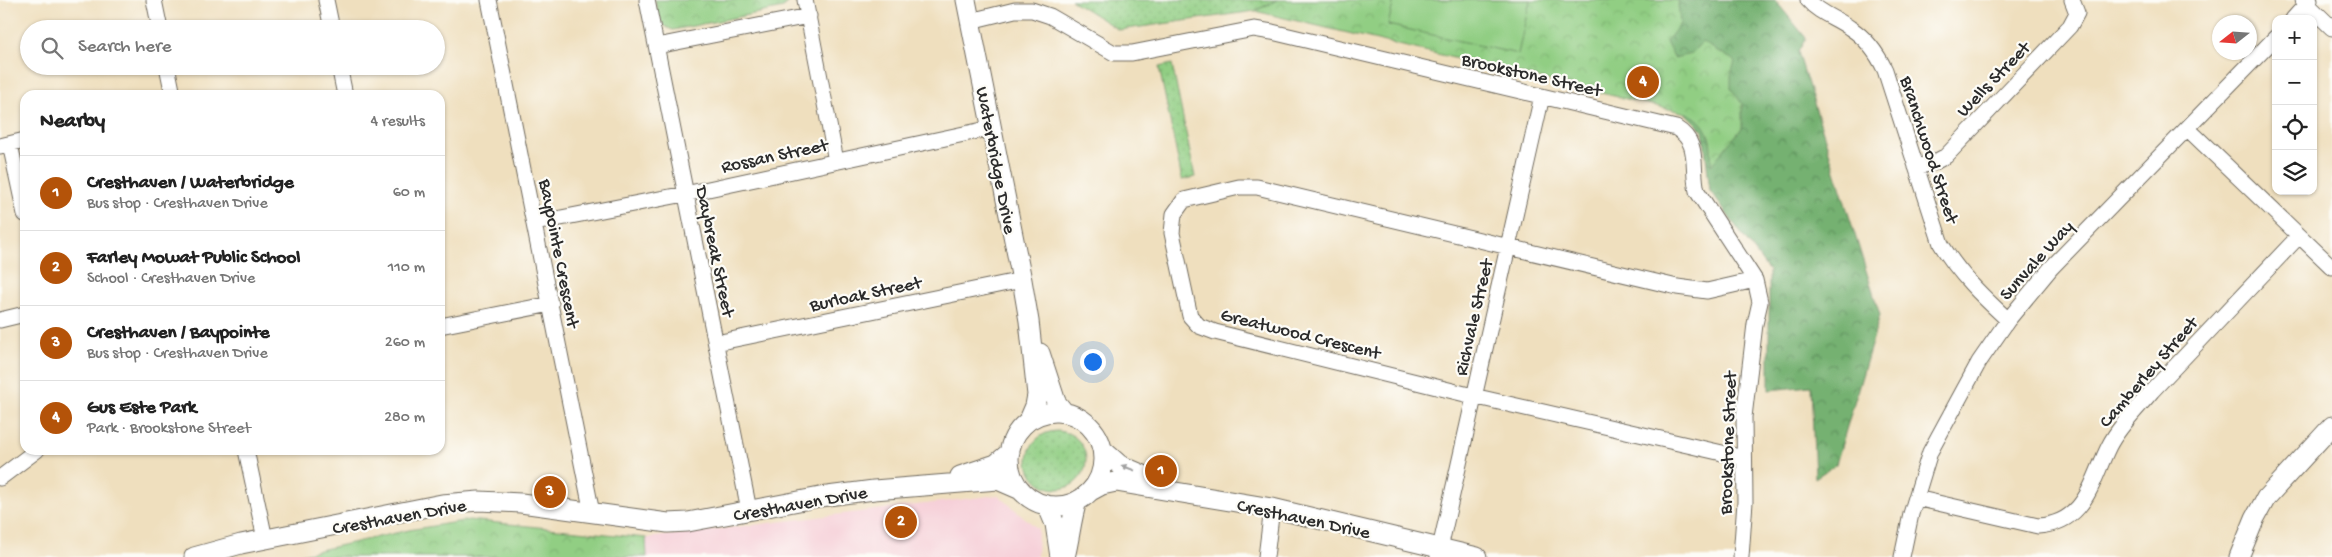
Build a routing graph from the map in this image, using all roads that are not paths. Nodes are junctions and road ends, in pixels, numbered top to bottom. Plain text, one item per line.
1 (154, 0) edge
2 (326, 0) edge
3 (490, 0) edge
4 (647, 0) edge
5 (805, 0) edge
6 (966, 0) edge
7 (1808, 0) edge
8 (2072, 0) edge
9 (2306, 1) edge
10 (2295, 15) edge
11 (808, 16) junction
12 (158, 20) edge
13 (330, 20) edge
14 (970, 21) junction
15 (2332, 28) edge
16 (2272, 41) edge
17 (657, 46) junction
18 (169, 75) edge
19 (341, 75) edge
20 (171, 90) edge
21 (344, 90) edge
22 (1542, 96) junction
23 (992, 128) junction
24 (2188, 129) junction
25 (12, 143) edge
26 (836, 161) junction
27 (1916, 167) junction
28 (20, 187) edge
29 (685, 194) junction
30 (535, 223) junction
31 (2299, 236) junction
32 (1509, 246) junction
33 (2332, 267) edge
34 (1022, 280) junction
35 (1755, 280) junction
36 (551, 304) junction
37 (20, 315) edge
38 (0, 320) edge
39 (2008, 320) junction
40 (1030, 321) junction
41 (445, 325) edge
42 (716, 343) junction
43 (1473, 396) junction
44 (1064, 412) junction
45 (1029, 420) junction
46 (2332, 426) edge
47 (1103, 450) junction
48 (1010, 452) junction
49 (30, 455) edge
50 (247, 455) edge
51 (1744, 458) junction
52 (0, 478) edge
53 (933, 486) junction
54 (1021, 490) junction
55 (1189, 494) junction
56 (1083, 497) junction
57 (1916, 498) junction
58 (1047, 505) junction
59 (1272, 508) junction
60 (749, 510) junction
61 (592, 513) junction
62 (265, 539) junction
63 (1439, 552) edge
64 (194, 557) edge
65 (1060, 557) edge
66 (1065, 557) edge
67 (1266, 557) edge
68 (1478, 557) edge
69 (1741, 557) edge
70 (1902, 557) edge
71 (2239, 557) edge

1 - 12 street
2 - 13 street
3 - 30 street, Baypointe Crescent
4 - 17 street, Daybreak Street
5 - 11 street
6 - 14 street, Waterbridge Drive
7 - 27 street, Branchwood Street
8 - 27 street, Wells Street
9 - 10 street
9 - 15 street
11 - 17 street
11 - 26 street
14 - 22 street, Brookstone Street
14 - 23 street, Waterbridge Drive
16 - 24 street, Sunvale Way
17 - 29 street, Daybreak Street
18 - 20 street
19 - 21 street
22 - 32 street, Richvale Street
22 - 35 street, Brookstone Street
23 - 26 street, Rossan Street
23 - 34 street, Waterbridge Drive
24 - 31 street
24 - 39 street, Sunvale Way
25 - 28 street
26 - 29 street, Rossan Street
27 - 39 street, Branchwood Street
29 - 30 street, Rossan Street
29 - 42 street, Daybreak Street
30 - 36 street, Baypointe Crescent
31 - 33 street
31 - 57 street, Camberley Street
32 - 35 street, Greatwood Crescent
32 - 43 street, Richvale Street
32 - 43 street, Greatwood Crescent
34 - 40 street, Waterbridge Drive
34 - 42 street, Burloak Street
35 - 51 street, Brookstone Street
36 - 41 street
36 - 61 street, Baypointe Crescent
37 - 38 street
39 - 57 street, Sunvale Way
40 - 44 street, Waterbridge Drive
40 - 45 street, Waterbridge Drive
42 - 60 street, Daybreak Street
43 - 51 street, Greatwood Crescent
43 - 63 street, Richvale Street
44 - 45 street
44 - 47 street
45 - 48 street
46 - 71 street
55 -> 47 street, Cresthaven Drive
47 - 56 street
48 - 53 street, Cresthaven Drive
48 - 54 street
49 - 52 street
50 - 62 street
51 - 69 street, Brookstone Street
53 - 54 street, Cresthaven Drive
53 - 60 street, Cresthaven Drive
54 - 58 street
55 - 56 street, Cresthaven Drive
55 - 59 street, Cresthaven Drive
56 - 58 street
56 - 66 street
57 - 70 street, Sunvale Way
58 - 65 street
59 - 63 street, Cresthaven Drive
59 - 67 street
60 - 61 street, Cresthaven Drive
61 - 62 street, Cresthaven Drive
62 - 64 street, Cresthaven Drive
63 - 68 street, Cresthaven Drive

